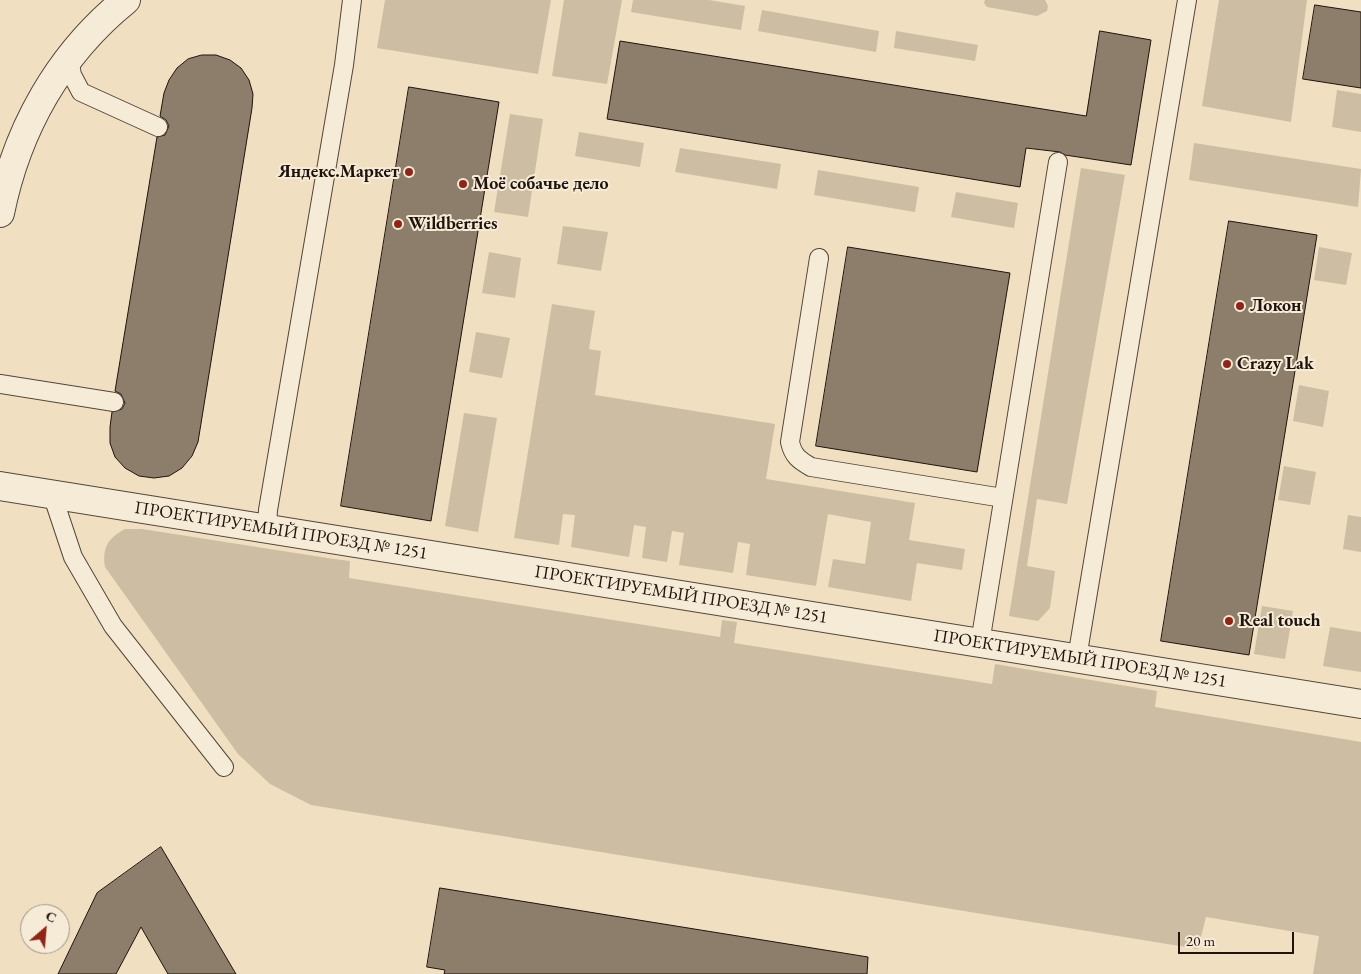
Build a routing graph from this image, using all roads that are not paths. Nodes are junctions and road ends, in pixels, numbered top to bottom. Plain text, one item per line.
1 (126, 0) edge
2 (352, 0) edge
3 (1187, 0) edge
4 (69, 59) junction
5 (158, 127) dead end
6 (1058, 162) dead end
7 (0, 213) edge
8 (819, 258) dead end
9 (0, 384) edge
10 (114, 402) dead end
11 (0, 486) edge
12 (52, 494) junction
13 (1003, 498) junction
14 (267, 529) junction
15 (980, 643) junction
16 (1077, 658) junction
17 (1361, 704) edge
18 (224, 767) dead end

1 - 4 street
2 - 14 lane
3 - 16 lane
4 - 5 lane
4 - 7 street
6 - 13 lane
8 - 13 lane
9 - 10 lane
11 - 12 street, ПРОЕКТИРУЕМЫЙ ПРОЕЗД № 1251
12 - 14 street, ПРОЕКТИРУЕМЫЙ ПРОЕЗД № 1251
12 - 18 lane
13 - 15 lane
14 - 15 street, ПРОЕКТИРУЕМЫЙ ПРОЕЗД № 1251
15 - 16 street, ПРОЕКТИРУЕМЫЙ ПРОЕЗД № 1251
16 - 17 street, ПРОЕКТИРУЕМЫЙ ПРОЕЗД № 1251

